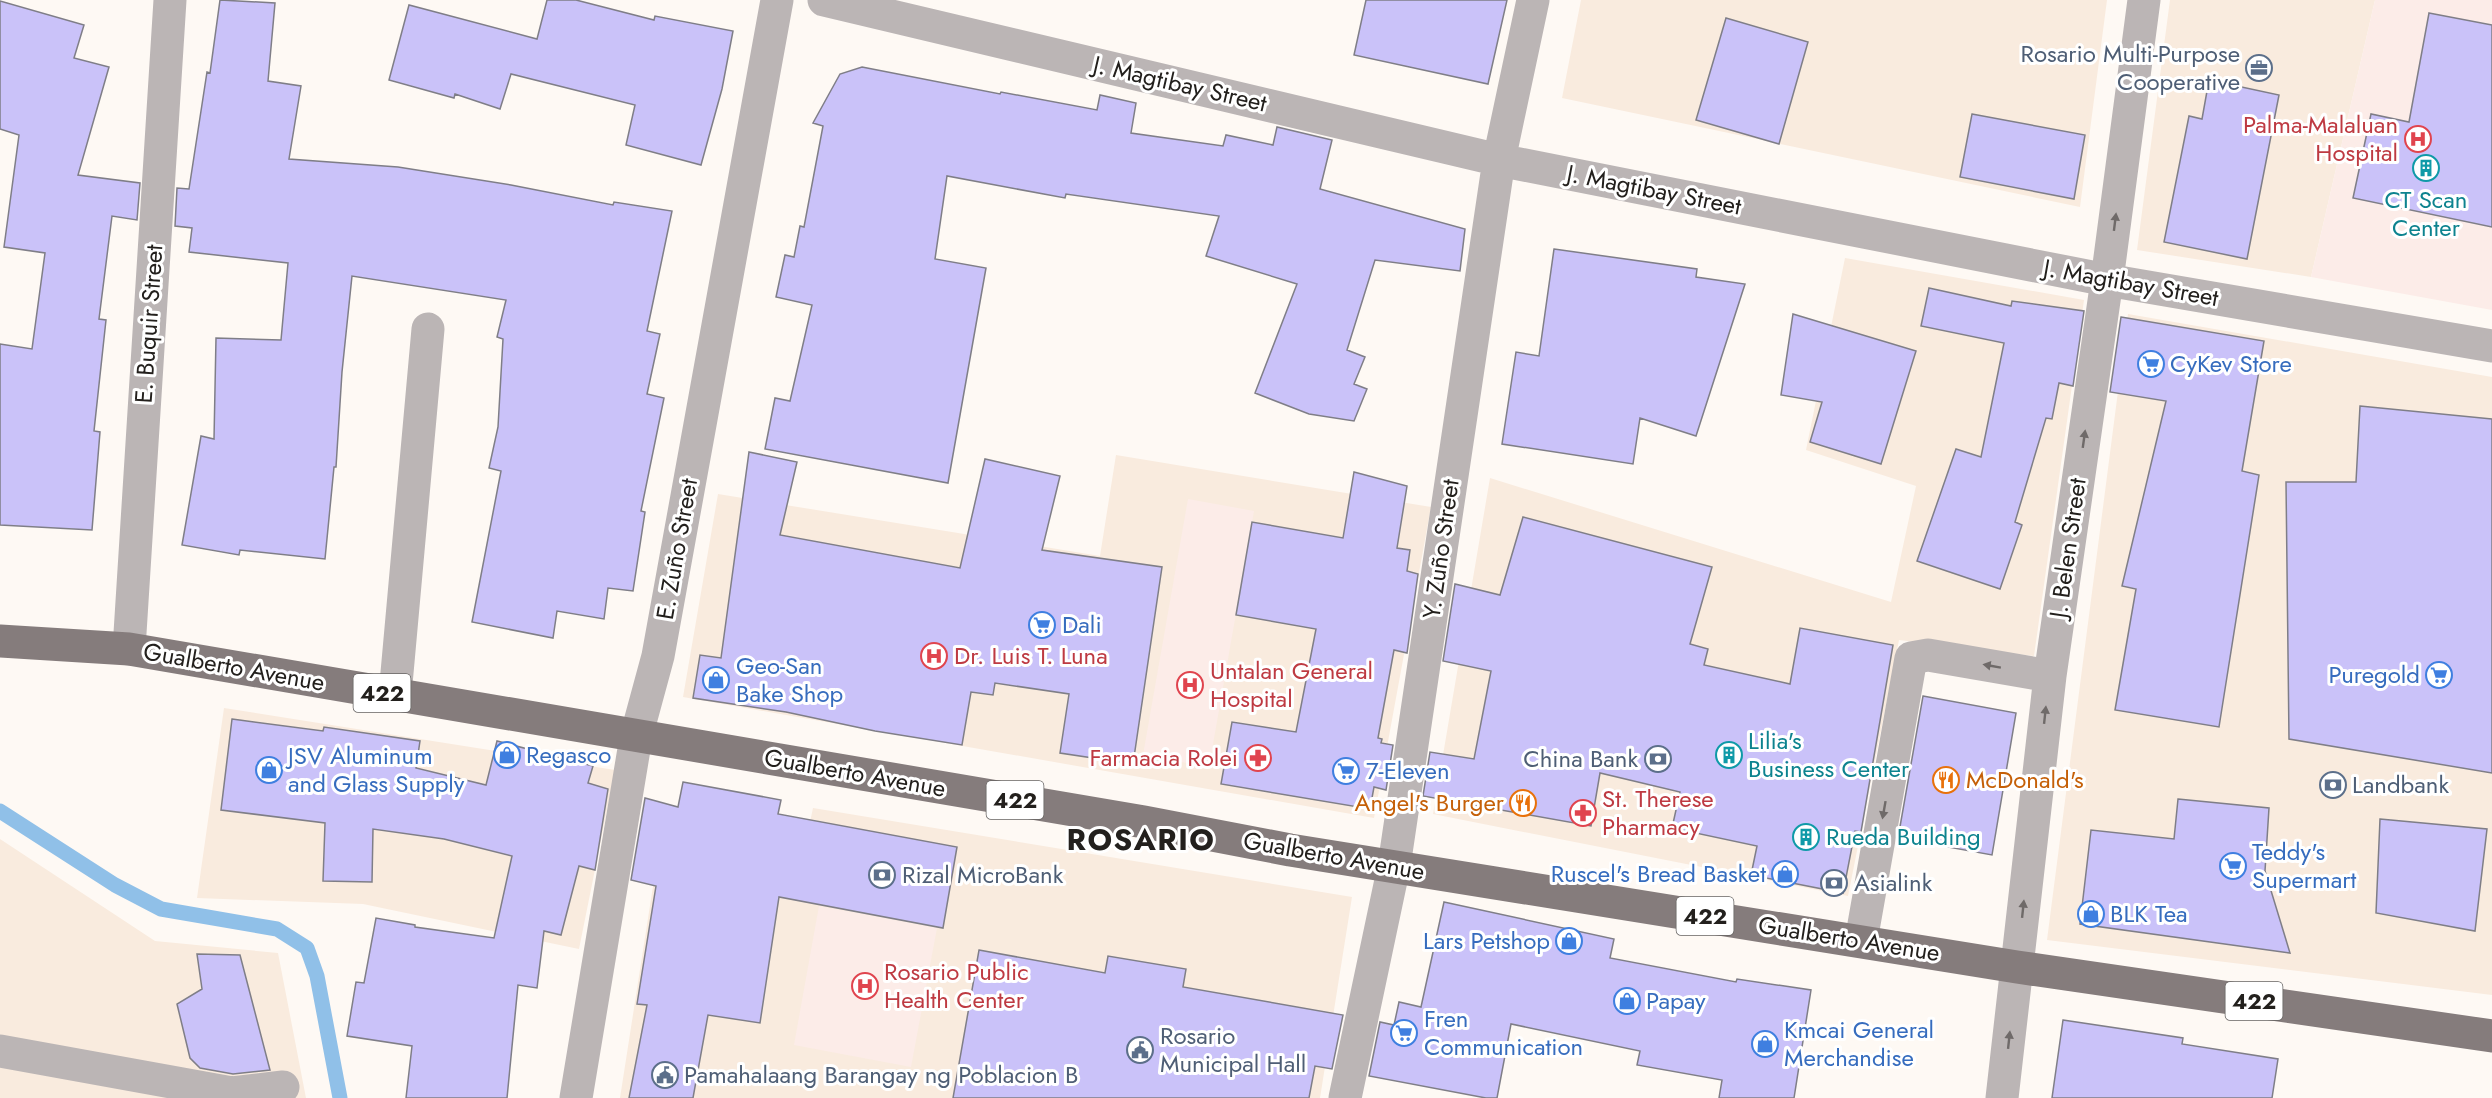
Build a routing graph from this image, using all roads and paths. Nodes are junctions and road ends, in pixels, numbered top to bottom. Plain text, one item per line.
1 (170, 0) edge
2 (777, 0) edge
3 (824, 0) edge
4 (1533, 0) edge
5 (2144, 0) edge
6 (1499, 160) junction
7 (2107, 280) junction
8 (428, 329) dead end
9 (2492, 346) edge
10 (0, 641) edge
11 (129, 649) junction
12 (2050, 676) junction
13 (395, 695) junction
14 (636, 737) junction
15 (1394, 866) junction
16 (1861, 941) junction
17 (2017, 967) junction
18 (2492, 1036) edge
19 (0, 1051) edge
20 (283, 1087) dead end
21 (576, 1098) edge
22 (1345, 1098) edge
23 (2002, 1098) edge

1 - 11 street, E. Buquir Street
2 - 14 street, E. Zuño Street
3 - 6 street, J. Magtibay Street
4 - 6 street, Y. Zuño Street
7 -> 5 street, J. Belen Street
6 - 7 street, J. Magtibay Street
6 - 15 street, Y. Zuño Street
7 - 9 street, J. Magtibay Street
12 -> 7 street, J. Belen Street
8 - 13 street
10 - 11 main road, Gualberto Avenue / 422
11 - 13 main road, Gualberto Avenue / 422
12 -> 16 street
17 -> 12 street, J. Belen Street
13 - 14 main road, Gualberto Avenue / 422
14 - 15 main road, Gualberto Avenue / 422
14 - 21 street, E. Zuño Street
15 - 16 main road, Gualberto Avenue / 422
15 - 22 street, Y. Zuño Street
16 - 17 main road, Gualberto Avenue / 422
17 - 18 main road, Gualberto Avenue / 422
23 -> 17 street, J. Belen Street
19 - 20 street

